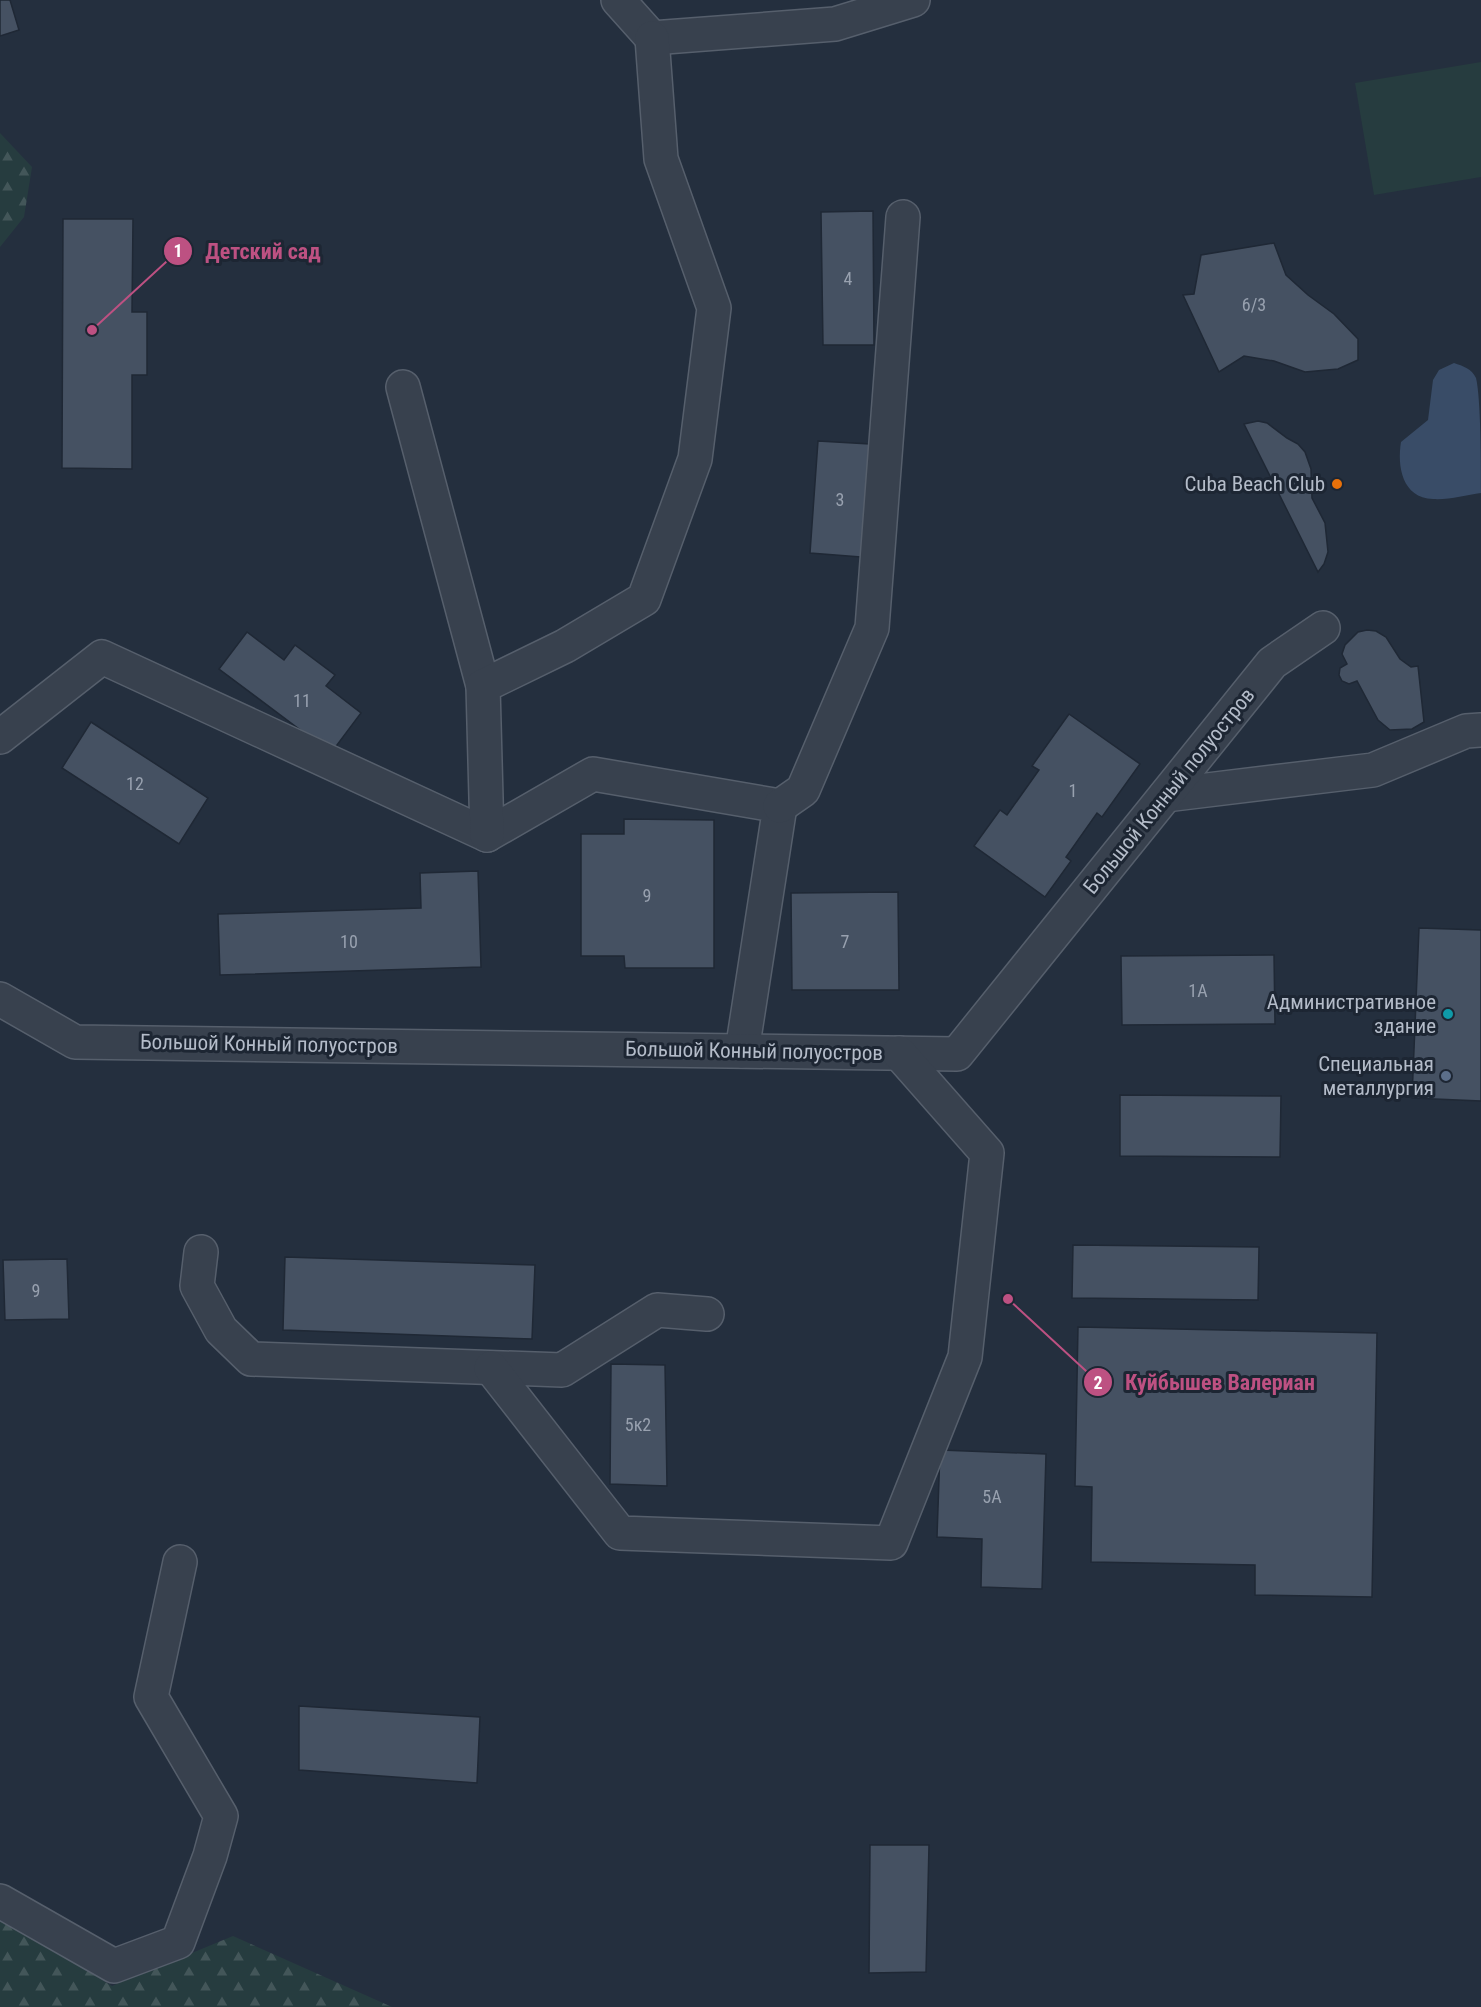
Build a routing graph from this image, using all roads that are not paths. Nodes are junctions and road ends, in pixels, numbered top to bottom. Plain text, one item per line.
1 (618, 0) edge
2 (913, 0) edge
3 (652, 38) junction
4 (903, 217) dead end
5 (403, 387) dead end
6 (1323, 628) dead end
7 (483, 686) junction
8 (1481, 730) edge
9 (0, 737) edge
10 (1166, 795) junction
11 (780, 806) junction
12 (487, 835) junction
13 (0, 999) edge
14 (742, 1051) junction
15 (899, 1053) junction
16 (201, 1252) dead end
17 (706, 1314) dead end
18 (491, 1368) junction
19 (180, 1562) dead end
20 (0, 1901) edge

1 - 3 street
2 - 3 street
3 - 7 street
4 - 11 street
5 - 7 street
6 - 10 street, Большой Конный полуостров
7 - 12 street
8 - 10 street
9 - 12 street
10 - 15 street, Большой Конный полуостров
11 - 12 street
11 - 14 street
13 - 14 street, Большой Конный полуостров
14 - 15 street, Большой Конный полуостров
15 - 18 street
16 - 18 street
17 - 18 street
19 - 20 street

